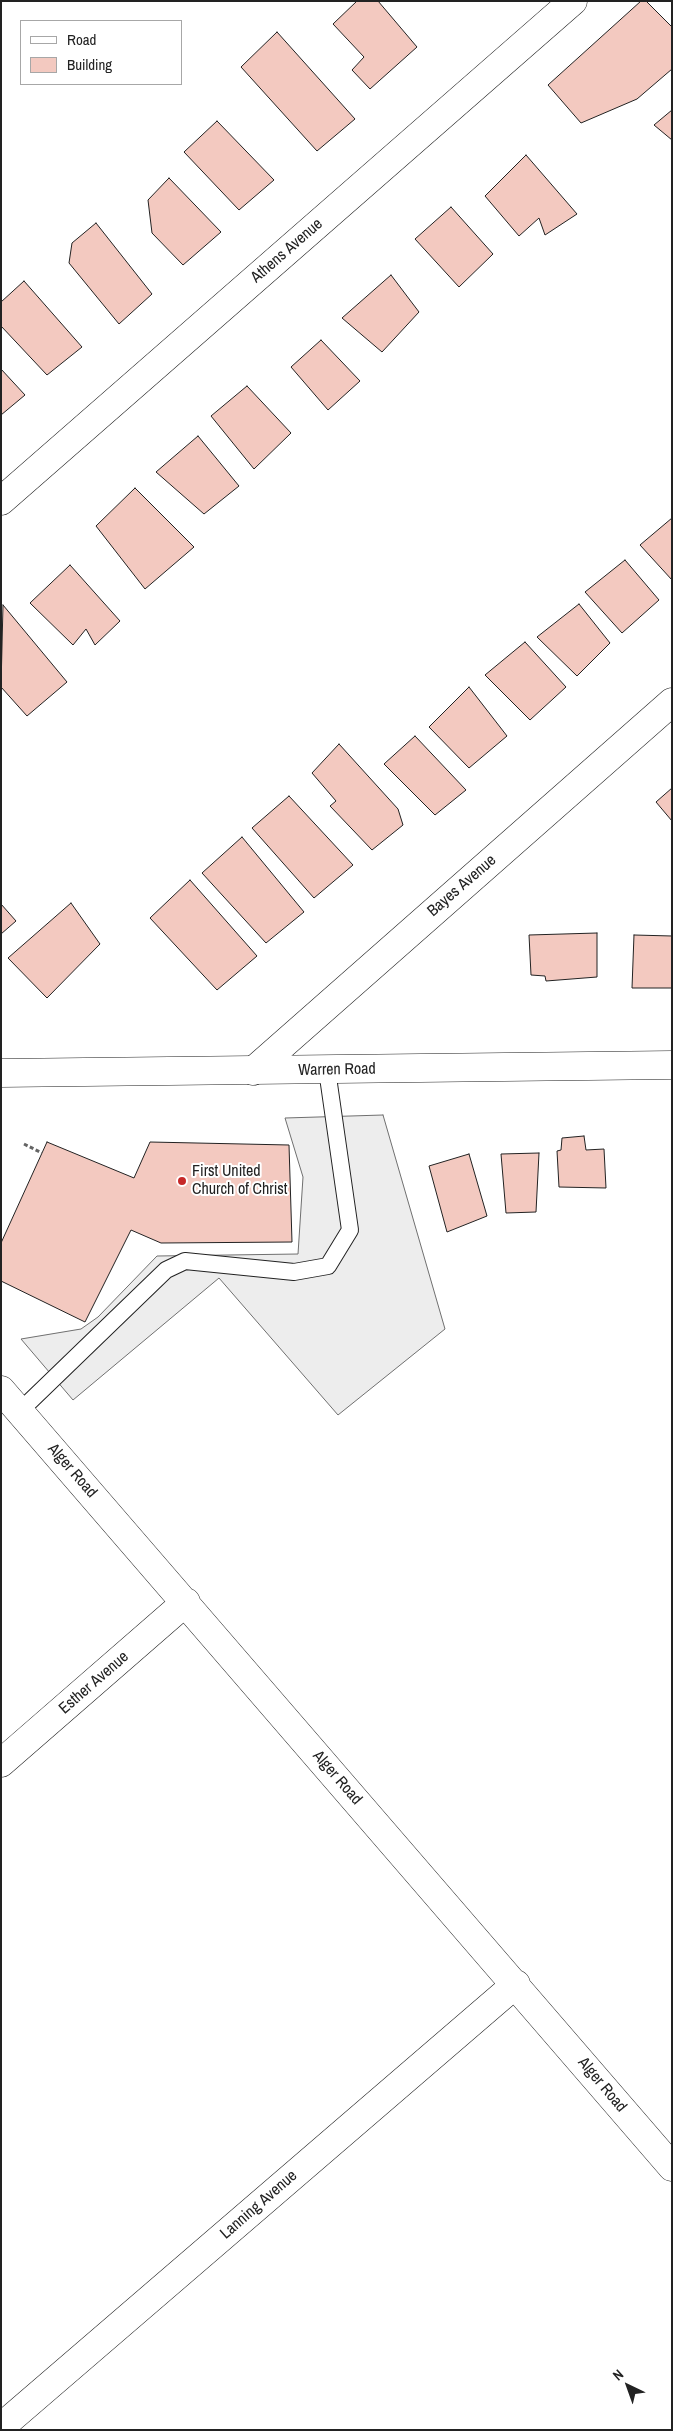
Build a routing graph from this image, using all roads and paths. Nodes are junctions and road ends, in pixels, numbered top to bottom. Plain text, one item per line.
1 (573, 1) edge
2 (1, 501) edge
3 (672, 702) edge
4 (672, 1065) edge
5 (327, 1070) junction
6 (253, 1071) junction
7 (1, 1072) edge
8 (24, 1144) dead end
9 (42, 1153) dead end
10 (1, 1390) edge
11 (20, 1411) junction
12 (186, 1602) junction
13 (1, 1763) edge
14 (516, 1984) junction
15 (672, 2167) edge
16 (1, 2427) edge

1 - 2 street, Athens Avenue
3 - 6 street, Bayes Avenue
4 - 5 street, Warren Road
5 - 6 street, Warren Road
5 - 11 lane
6 - 7 street, Warren Road
8 - 9 path
10 - 11 street, Alger Road
11 - 12 street, Alger Road
12 - 13 street, Esther Avenue
12 - 14 street, Alger Road
14 - 15 street, Alger Road
14 - 16 street, Lanning Avenue

